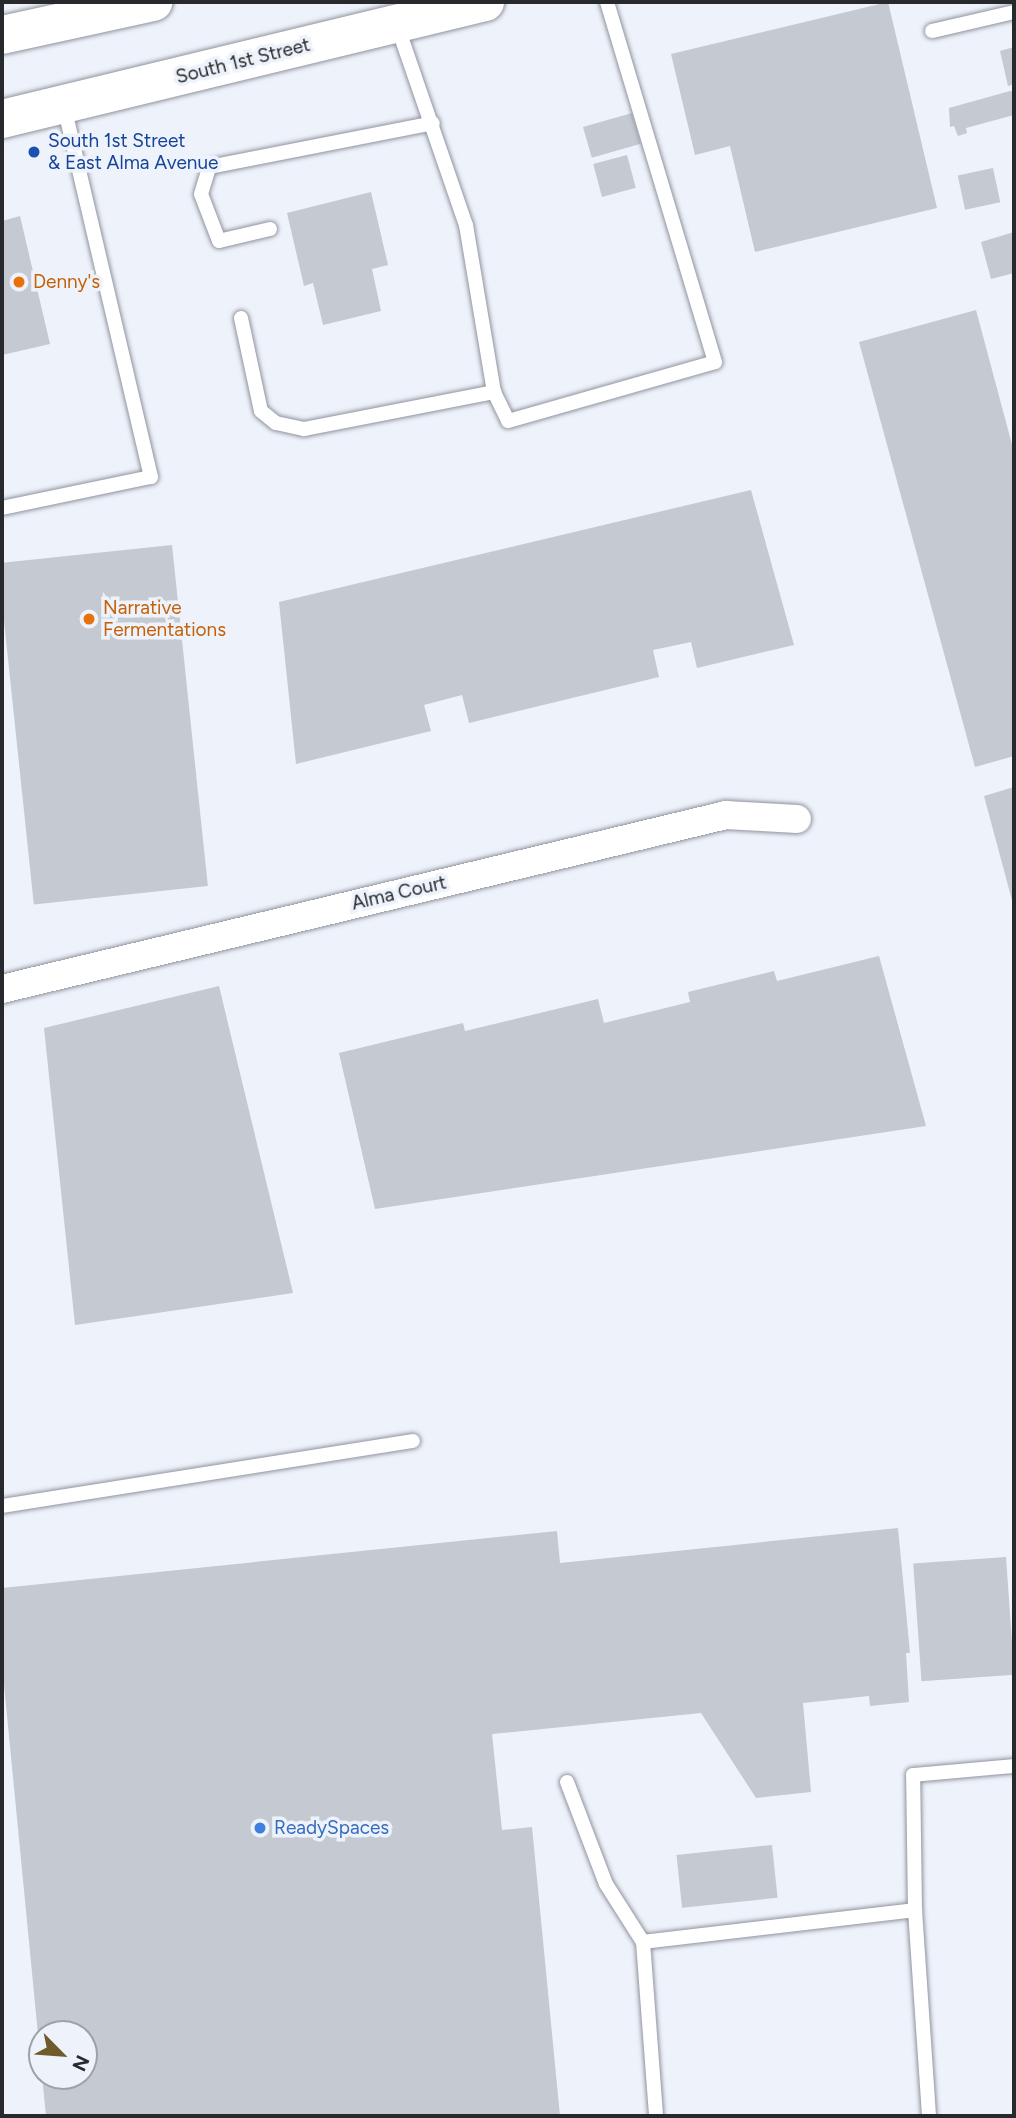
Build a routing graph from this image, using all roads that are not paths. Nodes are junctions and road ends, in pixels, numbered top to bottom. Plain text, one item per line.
1 (485, 2) edge
2 (607, 2) edge
3 (136, 4) edge
4 (1014, 12) edge
5 (397, 23) junction
6 (932, 31) dead end
7 (2, 35) edge
8 (64, 105) junction
9 (2, 119) edge
10 (433, 123) junction
11 (270, 229) dead end
12 (241, 318) dead end
13 (494, 392) junction
14 (2, 508) edge
15 (797, 819) dead end
16 (2, 989) edge
17 (413, 1441) dead end
18 (2, 1506) edge
19 (1014, 1766) edge
20 (567, 1782) dead end
21 (915, 1910) junction
22 (643, 1942) junction
23 (656, 2116) edge
24 (929, 2116) edge

1 - 5 main road, South 1st Street
2 - 13 lane
3 - 7 main road
4 - 6 lane
5 - 8 main road, South 1st Street
5 - 10 lane
8 - 9 main road, South 1st Street
8 - 14 lane
10 - 11 lane
10 - 13 lane
12 - 13 lane
15 - 16 street, Alma Court
17 - 18 lane
19 - 21 lane
20 - 22 lane
21 - 22 lane
21 - 24 lane
22 - 23 lane

